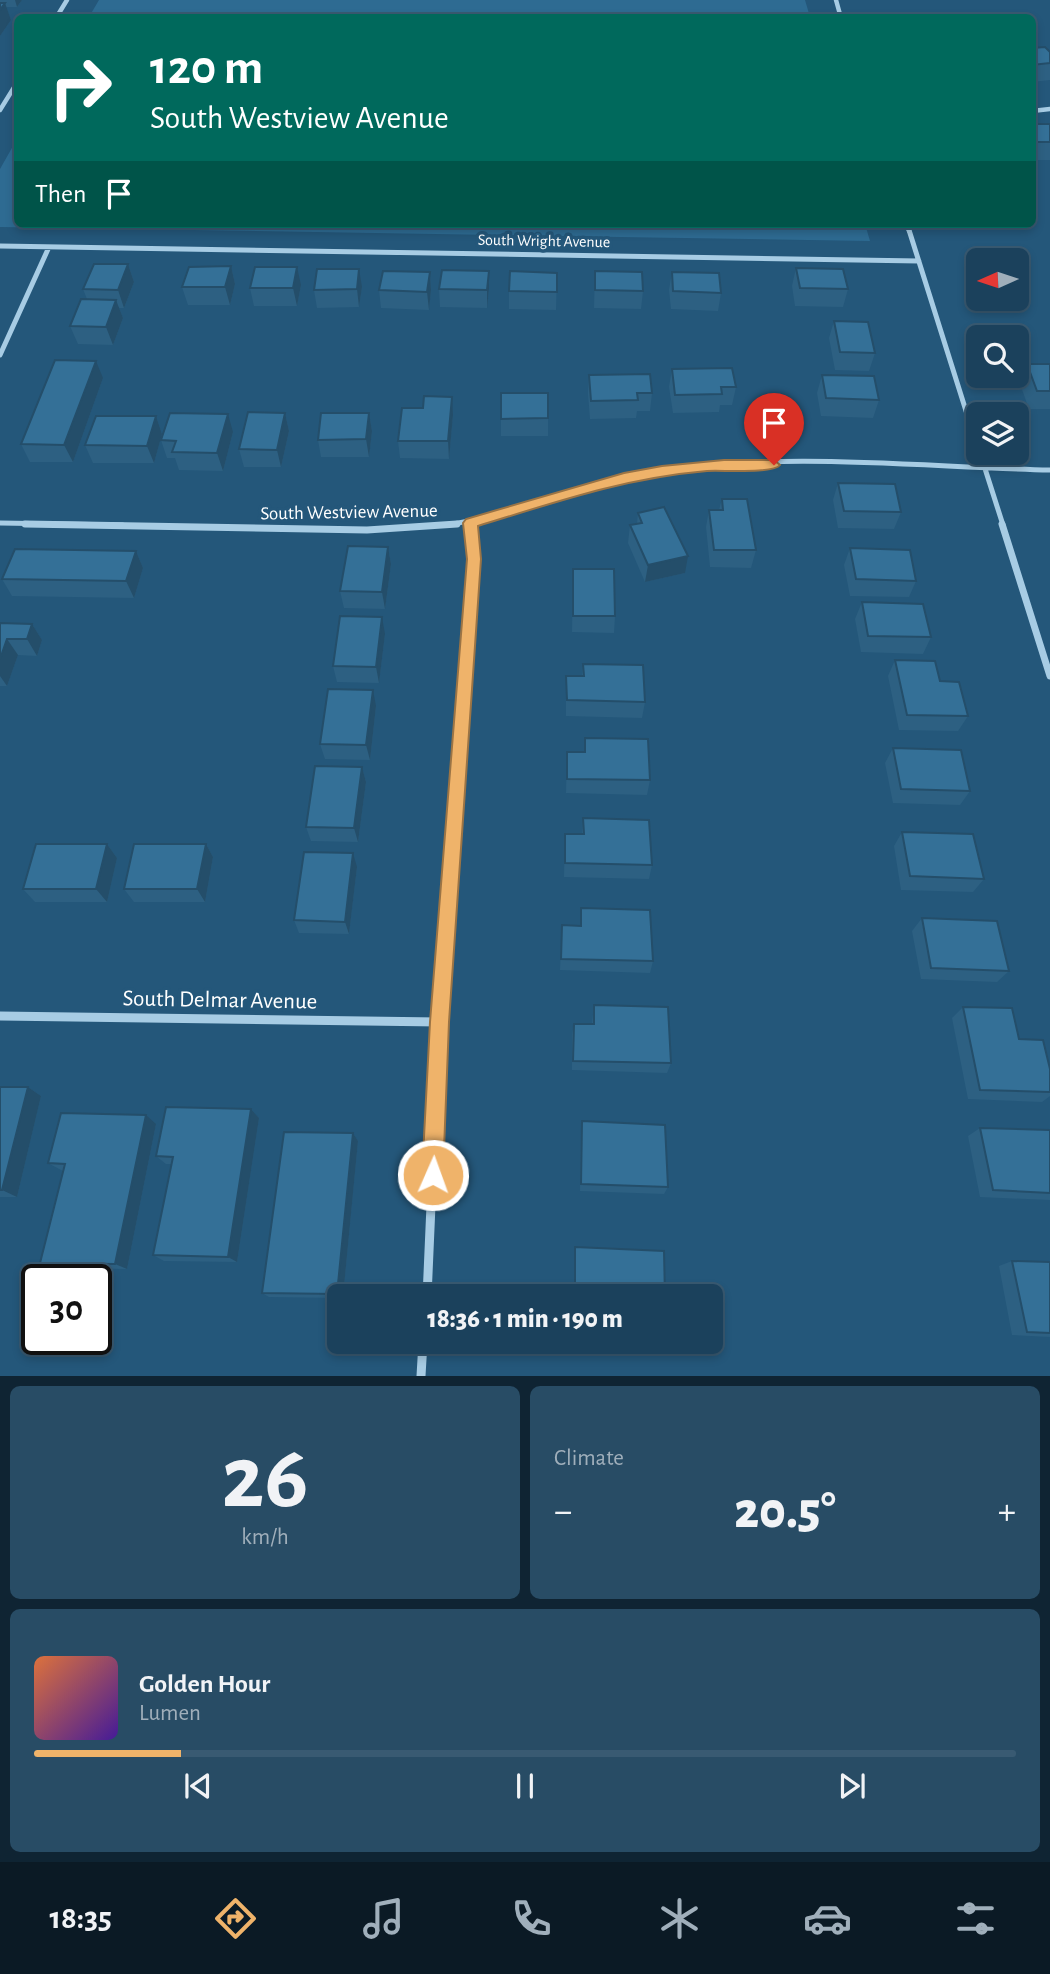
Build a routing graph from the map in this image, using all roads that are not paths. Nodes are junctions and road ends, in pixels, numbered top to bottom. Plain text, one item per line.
1 (14, 88) edge
2 (0, 110) edge
3 (908, 228) edge
4 (0, 246) edge
5 (50, 247) junction
6 (919, 261) junction
7 (0, 355) edge
8 (966, 410) edge
9 (984, 465) edge
10 (985, 469) junction
11 (1050, 470) edge
12 (0, 523) edge
13 (471, 523) junction
14 (1050, 676) edge
15 (0, 1016) edge
16 (439, 1022) junction
17 (428, 1284) edge
18 (423, 1354) edge
19 (421, 1376) edge

1 - 2 street
3 - 6 street
4 - 5 street, South Wright Avenue
5 - 6 street, South Wright Avenue
5 - 7 street
6 - 8 street
9 - 10 street
10 - 11 street
10 - 13 street, South Westview Avenue
10 - 14 street
12 - 13 street, South Westview Avenue
13 - 16 street
15 - 16 street, South Delmar Avenue
16 - 17 street
18 - 19 street

